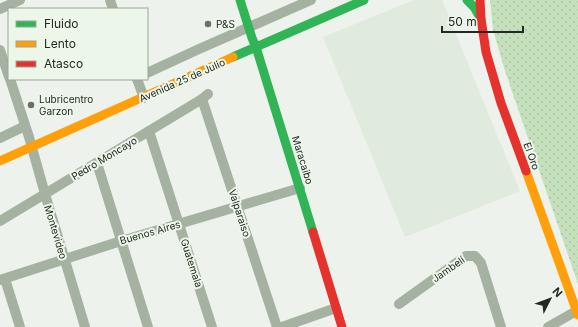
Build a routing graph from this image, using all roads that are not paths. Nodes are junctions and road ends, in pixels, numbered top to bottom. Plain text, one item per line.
1 (20, 0) edge
2 (240, 0) edge
3 (311, 0) edge
4 (364, 0) edge
5 (466, 0) edge
6 (480, 0) edge
7 (0, 9) edge
8 (481, 19) junction
9 (249, 27) junction
10 (256, 47) junction
11 (0, 50) edge
12 (148, 73) edge
13 (8, 75) edge
14 (10, 80) edge
15 (137, 80) edge
16 (205, 96) joint
17 (144, 98) junction
18 (25, 126) junction
19 (149, 131) junction
20 (0, 138) edge
21 (30, 142) junction
22 (0, 161) edge
23 (97, 163) junction
24 (300, 188) junction
25 (45, 194) junction
26 (238, 207) junction
27 (0, 221) edge
28 (179, 224) junction
29 (121, 241) junction
30 (64, 260) junction
31 (2, 280) edge
32 (398, 304) dead end
33 (336, 308) junction
34 (578, 312) edge
35 (20, 327) edge
36 (85, 327) edge
37 (148, 327) edge
38 (212, 327) edge
39 (277, 327) edge
40 (282, 327) edge
41 (342, 327) edge
42 (501, 327) edge
43 (548, 327) edge

1 - 7 street
2 - 9 street, Maracaibo
3 - 9 street, Avenida 25 de Julio
4 - 10 street, Avenida 25 de Julio
5 - 8 street
6 - 8 street, El Oro
8 - 34 street, El Oro
9 - 10 street, Maracaibo
9 - 12 street, Avenida 25 de Julio
10 - 17 street, Avenida 25 de Julio
10 - 24 street, Maracaibo
11 - 13 street, Montevideo
14 - 18 street, Montevideo
15 - 17 street
16 - 19 street, Pedro Moncayo
16 - 26 street, Valparaiso
17 - 21 street, Avenida 25 de Julio
18 - 20 street
18 - 21 street, Montevideo
19 - 23 street, Pedro Moncayo
19 - 28 street, Guatemala
21 - 22 street, Avenida 25 de Julio
21 - 25 street, Montevideo
23 - 25 street, Pedro Moncayo
23 - 29 street
24 - 26 street, Buenos Aires
24 - 33 street, Maracaibo
25 - 27 street, Pedro Moncayo
25 - 30 street, Montevideo
26 - 28 street, Buenos Aires
26 - 39 street, Valparaiso
28 - 29 street, Buenos Aires
28 - 38 street, Guatemala
29 - 30 street, Buenos Aires
29 - 37 street
30 - 31 street, Buenos Aires
30 - 36 street, Montevideo
31 - 35 street
32 - 42 street, Jambelí
33 - 40 street
33 - 41 street, Maracaibo
34 - 43 street

